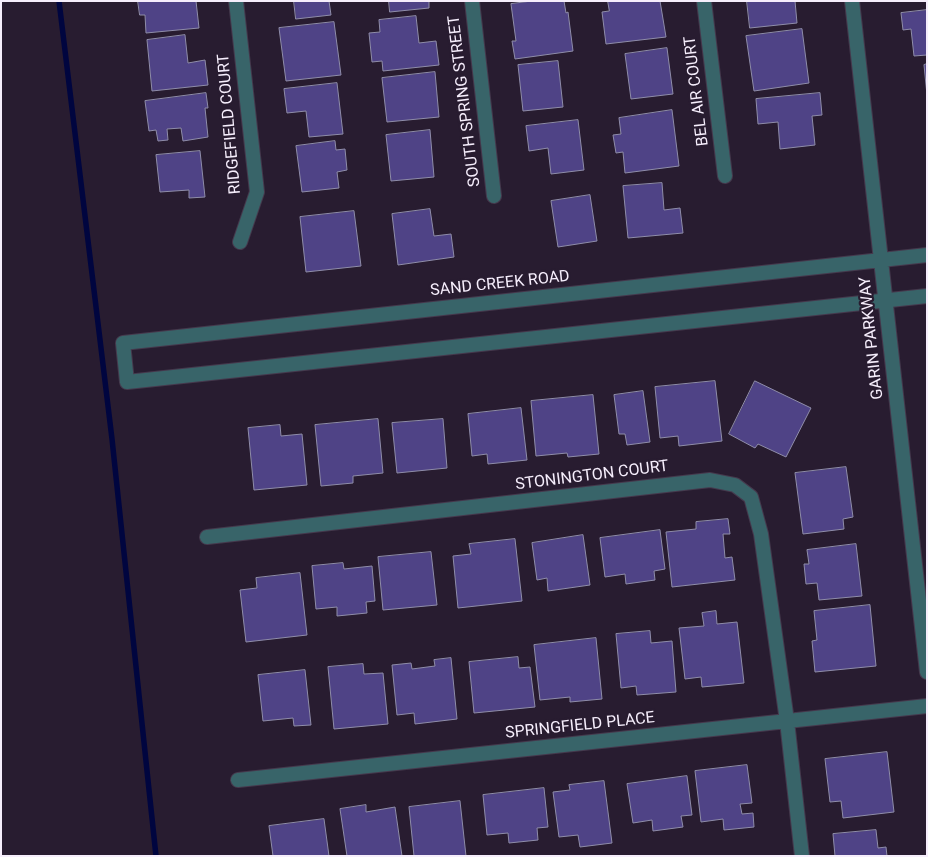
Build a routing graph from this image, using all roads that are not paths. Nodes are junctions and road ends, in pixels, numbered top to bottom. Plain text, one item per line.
1 (236, 1) edge
2 (472, 1) edge
3 (704, 1) edge
4 (852, 1) edge
5 (725, 176) dead end
6 (494, 196) dead end
7 (240, 242) dead end
8 (927, 255) edge
9 (882, 260) junction
10 (927, 296) edge
11 (886, 300) junction
12 (207, 537) dead end
13 (927, 672) edge
14 (927, 706) edge
15 (787, 721) junction
16 (238, 780) dead end
17 (802, 856) edge

1 - 7 street, RIDGEFIELD COURT
2 - 6 street, SOUTH SPRING STREET
3 - 5 street, BEL AIR COURT
4 - 9 street, GARIN PARKWAY
8 - 9 street, SAND CREEK ROAD
9 - 11 street, GARIN PARKWAY
9 - 11 street, SAND CREEK ROAD
10 - 11 street
11 - 13 street, GARIN PARKWAY
12 - 15 street, STONINGTON COURT
14 - 15 street, SPRINGFIELD PLACE
15 - 16 street, SPRINGFIELD PLACE
15 - 17 street, STONINGTON COURT

